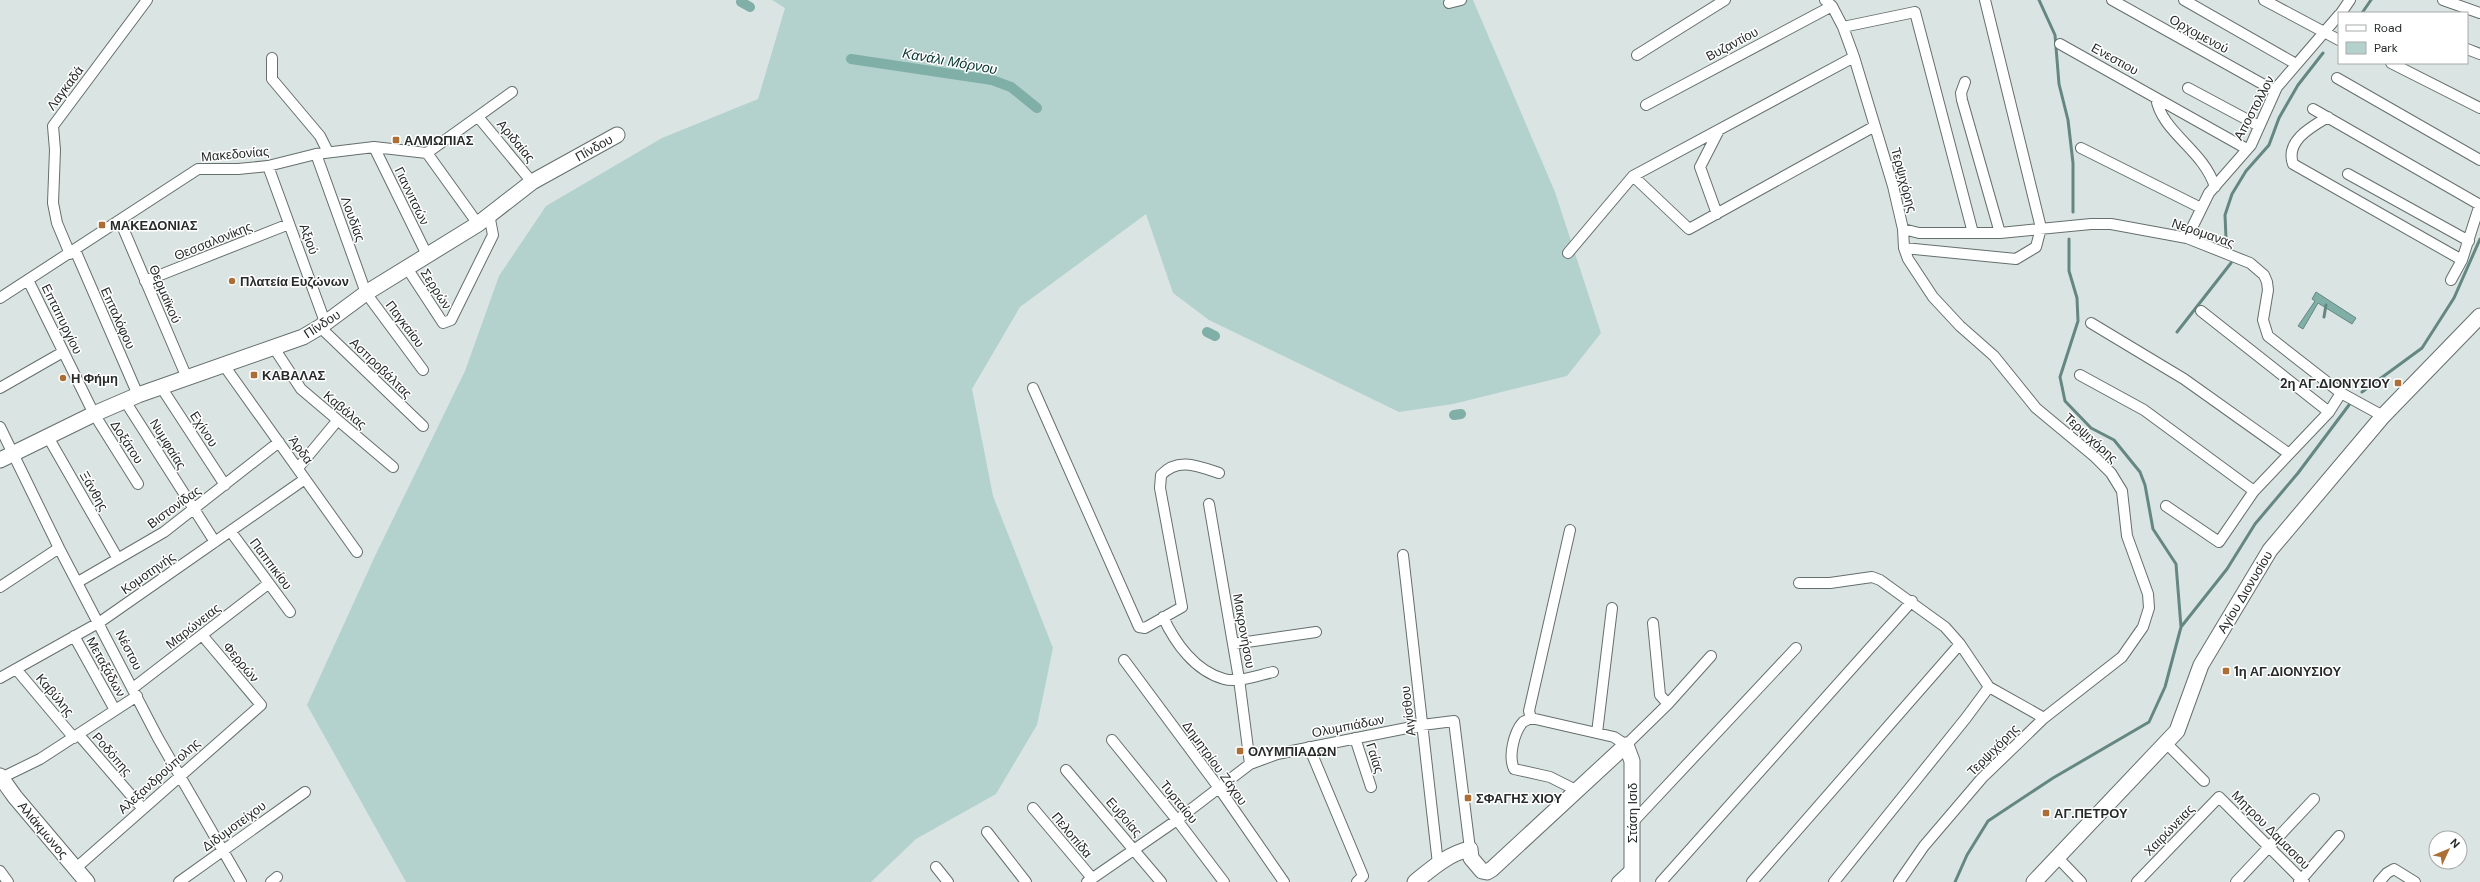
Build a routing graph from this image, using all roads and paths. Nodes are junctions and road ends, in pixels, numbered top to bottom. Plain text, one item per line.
1 (147, 0) edge
2 (1461, 0) edge
3 (1725, 0) edge
4 (1985, 0) edge
5 (2112, 0) edge
6 (2184, 0) edge
7 (2264, 0) edge
8 (2443, 0) edge
9 (2348, 1) edge
10 (1449, 3) dead end
11 (1828, 3) edge
12 (2341, 12) edge
13 (2480, 13) edge
14 (2338, 16) edge
15 (1843, 27) junction
16 (2324, 33) junction
17 (2338, 40) edge
18 (2060, 44) dead end
19 (2468, 49) edge
20 (2480, 54) edge
21 (1637, 55) dead end
22 (1854, 57) junction
23 (272, 58) dead end
24 (2296, 64) junction
25 (2393, 64) edge
26 (2336, 78) dead end
27 (1965, 82) dead end
28 (2188, 88) dead end
29 (512, 92) dead end
30 (2275, 92) junction
31 (2156, 98) junction
32 (1646, 105) dead end
33 (2480, 108) edge
34 (2313, 109) dead end
35 (2328, 117) junction
36 (479, 118) junction
37 (1875, 126) junction
38 (2259, 126) junction
39 (1719, 130) junction
40 (617, 135) dead end
41 (374, 147) junction
42 (2081, 148) dead end
43 (2247, 149) junction
44 (328, 152) junction
45 (427, 153) junction
46 (316, 154) junction
47 (2480, 160) edge
48 (268, 166) junction
49 (2348, 174) dead end
50 (1633, 176) junction
51 (532, 182) junction
52 (2214, 187) junction
53 (2480, 204) edge
54 (2201, 208) junction
55 (489, 214) junction
56 (1717, 214) junction
57 (120, 221) junction
58 (290, 224) junction
59 (478, 224) junction
60 (2041, 228) junction
61 (1903, 229) junction
62 (1973, 233) junction
63 (2000, 233) junction
64 (2187, 238) junction
65 (2469, 241) junction
66 (1904, 248) junction
67 (73, 252) junction
68 (1568, 253) dead end
69 (428, 257) junction
70 (2462, 260) junction
71 (407, 268) junction
72 (28, 280) junction
73 (2451, 280) dead end
74 (145, 281) junction
75 (366, 293) junction
76 (0, 298) edge
77 (2201, 311) dead end
78 (2480, 316) edge
79 (2091, 323) dead end
80 (323, 325) junction
81 (274, 348) junction
82 (64, 352) junction
83 (223, 364) junction
84 (423, 370) dead end
85 (2080, 375) dead end
86 (187, 378) junction
87 (161, 387) junction
88 (0, 388) edge
89 (1033, 388) dead end
90 (2341, 393) junction
91 (131, 398) junction
92 (2328, 412) junction
93 (94, 414) junction
94 (2383, 416) junction
95 (337, 421) junction
96 (423, 426) dead end
97 (0, 427) edge
98 (48, 437) junction
99 (279, 442) junction
100 (2288, 453) junction
101 (14, 454) junction
102 (0, 460) edge
103 (393, 467) dead end
104 (298, 468) junction
105 (1219, 473) dead end
106 (305, 479) junction
107 (138, 484) dead end
108 (225, 485) junction
109 (2254, 491) junction
110 (1209, 504) dead end
111 (2166, 506) dead end
112 (194, 509) junction
113 (1570, 530) dead end
114 (230, 532) junction
115 (215, 542) junction
116 (60, 548) junction
117 (357, 552) dead end
118 (1403, 555) dead end
119 (118, 559) junction
120 (78, 582) junction
121 (1799, 583) dead end
122 (268, 584) junction
123 (0, 587) edge
124 (1912, 601) junction
125 (1612, 608) dead end
126 (290, 612) dead end
127 (1163, 617) junction
128 (100, 622) junction
129 (1653, 623) dead end
130 (1316, 632) dead end
131 (202, 635) junction
132 (74, 636) junction
133 (1233, 644) junction
134 (1960, 644) junction
135 (1796, 648) dead end
136 (1711, 656) dead end
137 (1124, 660) dead end
138 (16, 669) junction
139 (1273, 672) dead end
140 (0, 678) edge
141 (1239, 679) junction
142 (1989, 687) junction
143 (135, 692) junction
144 (1668, 704) junction
145 (260, 705) joint
146 (115, 710) junction
147 (1531, 718) junction
148 (2044, 718) junction
149 (1422, 725) junction
150 (1597, 733) junction
151 (76, 736) junction
152 (1355, 738) junction
153 (1112, 740) dead end
154 (2167, 744) junction
155 (1626, 745) junction
156 (1309, 747) junction
157 (1250, 764) junction
158 (1066, 770) dead end
159 (180, 774) junction
160 (1, 777) edge
161 (2204, 781) dead end
162 (1371, 787) dead end
163 (1219, 788) junction
164 (1578, 791) junction
165 (305, 792) dead end
166 (2219, 796) joint
167 (2314, 799) dead end
168 (142, 808) junction
169 (1033, 808) dead end
170 (1177, 820) junction
171 (1632, 823) junction
172 (987, 832) dead end
173 (2339, 836) dead end
174 (2269, 847) junction
175 (1134, 849) junction
176 (1470, 849) junction
177 (223, 850) junction
178 (2057, 857) junction
179 (1438, 864) junction
180 (936, 867) dead end
181 (76, 868) junction
182 (0, 871) edge
183 (1632, 875) edge
184 (1089, 880) edge
185 (2301, 881) edge
186 (8, 882) edge
187 (88, 882) edge
188 (179, 882) edge
189 (241, 882) edge
190 (948, 882) edge
191 (1026, 882) edge
192 (1161, 882) edge
193 (1224, 882) edge
194 (1284, 882) edge
195 (1356, 882) edge
196 (1415, 882) edge
197 (1617, 882) edge
198 (1661, 882) edge
199 (1752, 882) edge
200 (1834, 882) edge
201 (1899, 882) edge
202 (2034, 882) edge
203 (2081, 882) edge
204 (2137, 882) edge
205 (2236, 882) edge
206 (2379, 882) edge
207 (2415, 882) edge

1 - 67 street, Λαγκαδά
2 - 10 street
3 - 21 street
4 - 60 street
5 - 30 street, Ορχομενού
6 - 24 street
7 - 16 street
8 - 13 street
9 - 12 street, Αποστολλον
11 - 15 street, Τερψιχόρης
11 - 32 street, Βυζαντίου
14 - 16 street, Αποστολλον
15 - 22 street, Τερψιχόρης
15 - 62 street
16 - 17 street
16 - 24 street, Αποστολλον
18 - 31 street, Ενεστιου
19 - 20 street
22 - 37 street, Τερψιχόρης
22 - 39 street
23 - 44 street
24 - 30 street, Αποστολλον
25 - 33 street
26 - 47 street
27 - 63 street
28 - 38 street
29 - 36 street
30 - 38 street, Αποστολλον
31 - 43 street, Ενεστιου
31 - 52 street
34 - 35 street
35 - 53 street
35 - 70 street
36 - 45 street
36 - 51 street, Αριδαίας
37 - 56 street
37 - 61 street, Τερψιχόρης
38 - 43 street, Αποστολλον
39 - 50 street
39 - 56 street
40 - 51 street, Πίνδου
41 - 44 street, Μακεδονίας
41 - 45 street, Μακεδονίας
41 - 69 street, Γιαννιτσών
42 - 54 street
43 - 52 street, Αποστολλον
44 - 46 street, Μακεδονίας
45 - 59 street
46 - 48 street, Μακεδονίας
46 - 75 street, Λουδίας
48 - 57 street, Μακεδονίας
48 - 58 street, Αξιού
49 - 65 street
50 - 56 street
50 - 68 street
51 - 55 street, Πίνδου
52 - 54 street, Αποστολλον
53 - 65 street
54 - 64 street, Αποστολλον
55 - 59 street, Πίνδου
55 - 71 street, Σερρών
57 - 67 street, Μακεδονίας
57 - 74 street, Θερμαϊκού
58 - 74 street, Θεσσαλονίκης
58 - 80 street, Αξιού
59 - 69 street, Πίνδου
60 - 63 street, Νερομανας
60 - 64 street, Νερομανας
60 - 66 street
61 - 62 street, Νερομανας
61 - 66 street, Τερψιχόρης
62 - 63 street, Νερομανας
64 - 90 street, Νερομανας
65 - 70 street
66 - 148 street, Τερψιχόρης
67 - 72 street, Μακεδονίας
67 - 91 street, Επταλόφου
69 - 71 street, Πίνδου
70 - 73 street
71 - 75 street, Πίνδου
72 - 76 street, Μακεδονίας
72 - 82 street, Επταπυργίου
74 - 86 street, Θερμαϊκού
75 - 80 street, Πίνδου
75 - 84 street, Παγκαίου
77 - 92 street
78 - 94 street, Αγίου Διονυσίου
79 - 100 street
80 - 81 street, Πίνδου
80 - 96 street, Ασπροβάλτας
81 - 83 street, Πίνδου
81 - 95 street, Καβάλας
82 - 88 street
82 - 93 street, Επταπυργίου
83 - 86 street, Πίνδου
83 - 99 street, Άρδα
85 - 109 street
86 - 87 street, Πίνδου
87 - 91 street, Πίνδου
87 - 108 street, Εχίνου
89 - 127 street
90 - 92 street
90 - 94 street, Νερομανας
91 - 93 street, Πίνδου
91 - 112 street, Νυμφαίας
92 - 100 street
93 - 98 street, Πίνδου
93 - 107 street, Δοξάτου
94 - 154 street, Αγίου Διονυσίου
95 - 103 street, Καβάλας
95 - 104 street
97 - 101 street, Νέστου
98 - 101 street, Πίνδου
98 - 119 street, Ξάνθης
99 - 104 street, Άρδα
99 - 108 street, Βιστονίδας
100 - 109 street
101 - 102 street, Πίνδου
101 - 116 street, Νέστου
104 - 106 street, Άρδα
105 - 127 street
106 - 114 street, Κομοτηνής
106 - 117 street, Άρδα
108 - 112 street, Βιστονίδας
109 - 111 street
110 - 133 street, Μακρονήσου
112 - 115 street, Νυμφαίας
112 - 119 street, Βιστονίδας
113 - 147 street
114 - 115 street, Κομοτηνής
114 - 122 street, Παππικίου
115 - 128 street, Κομοτηνής
116 - 120 street, Νέστου
116 - 123 street
118 - 149 street, Αιγίσθου
119 - 120 street, Βιστονίδας
120 - 128 street, Νέστου
121 - 124 street
122 - 126 street, Παππικίου
122 - 131 street, Μαρώνειας
124 - 134 street
124 - 198 street
125 - 150 street
127 - 141 street
128 - 132 street, Κομοτηνής
128 - 143 street, Νέστου
129 - 144 street
130 - 133 street
131 - 143 street, Μαρώνειας
131 - 145 street, Φερρών
132 - 138 street, Κομοτηνής
132 - 146 street, Μεταξάδων
133 - 141 street, Μακρονήσου
134 - 142 street
134 - 199 street
135 - 171 street
136 - 144 street
137 - 163 street, Δημητρίου Ζάχου
138 - 140 street, Κομοτηνής
138 - 151 street, Καβύλης
139 - 141 street
141 - 157 street, Μακρονήσου
142 - 148 street
142 - 200 street
143 - 146 street, Μαρώνειας
143 - 159 street, Νέστου
144 - 155 street
145 - 159 street, Αλεξανδρούπολης
146 - 151 street, Μαρώνειας
147 - 150 street
147 - 164 street
148 - 201 street, Τερψιχόρης
149 - 152 street, Ολυμπιάδων
149 - 176 street, Ολυμπιάδων
149 - 179 street, Αιγίσθου
150 - 155 street
151 - 160 street, Μαρώνειας
151 - 168 street, Ροδόπης
152 - 156 street, Ολυμπιάδων
152 - 162 street, Γαίας
153 - 170 street, Τυρταίου
154 - 161 street
154 - 178 street, Αγίου Διονυσίου
155 - 164 street
155 - 171 street, Στάση Ισιδ
156 - 157 street, Ολυμπιάδων
156 - 195 street
157 - 163 street, Ολυμπιάδων
158 - 175 street, Ευβοίας
159 - 168 street, Αλεξανδρούπολης
159 - 177 street, Νέστου
160 - 181 street, Αλιάκμωνος
163 - 170 street, Ολυμπιάδων
163 - 194 street, Δημητρίου Ζάχου
164 - 176 street
165 - 177 street, Διδυμοτείχου
166 - 174 street, Μητρου Δαμασιου
166 - 204 street, Χαιρώνειας
167 - 174 street
168 - 181 street, Αλεξανδρούπολης
169 - 184 street, Πελοπίδα
170 - 175 street, Ολυμπιάδων
170 - 193 street, Τυρταίου
171 - 183 street, Στάση Ισιδ
172 - 191 street
173 - 185 street
174 - 185 street, Μητρου Δαμασιου
174 - 205 street
175 - 184 street, Ολυμπιάδων
175 - 192 street, Ευβοίας
176 - 179 street
177 - 188 street, Διδυμοτείχου
177 - 189 street, Νέστου
178 - 202 street, Αγίου Διονυσίου
178 - 203 street
179 - 196 street
180 - 190 street
181 - 187 street, Αλιάκμωνος
182 - 186 street
183 - 197 street
206 - 207 street

